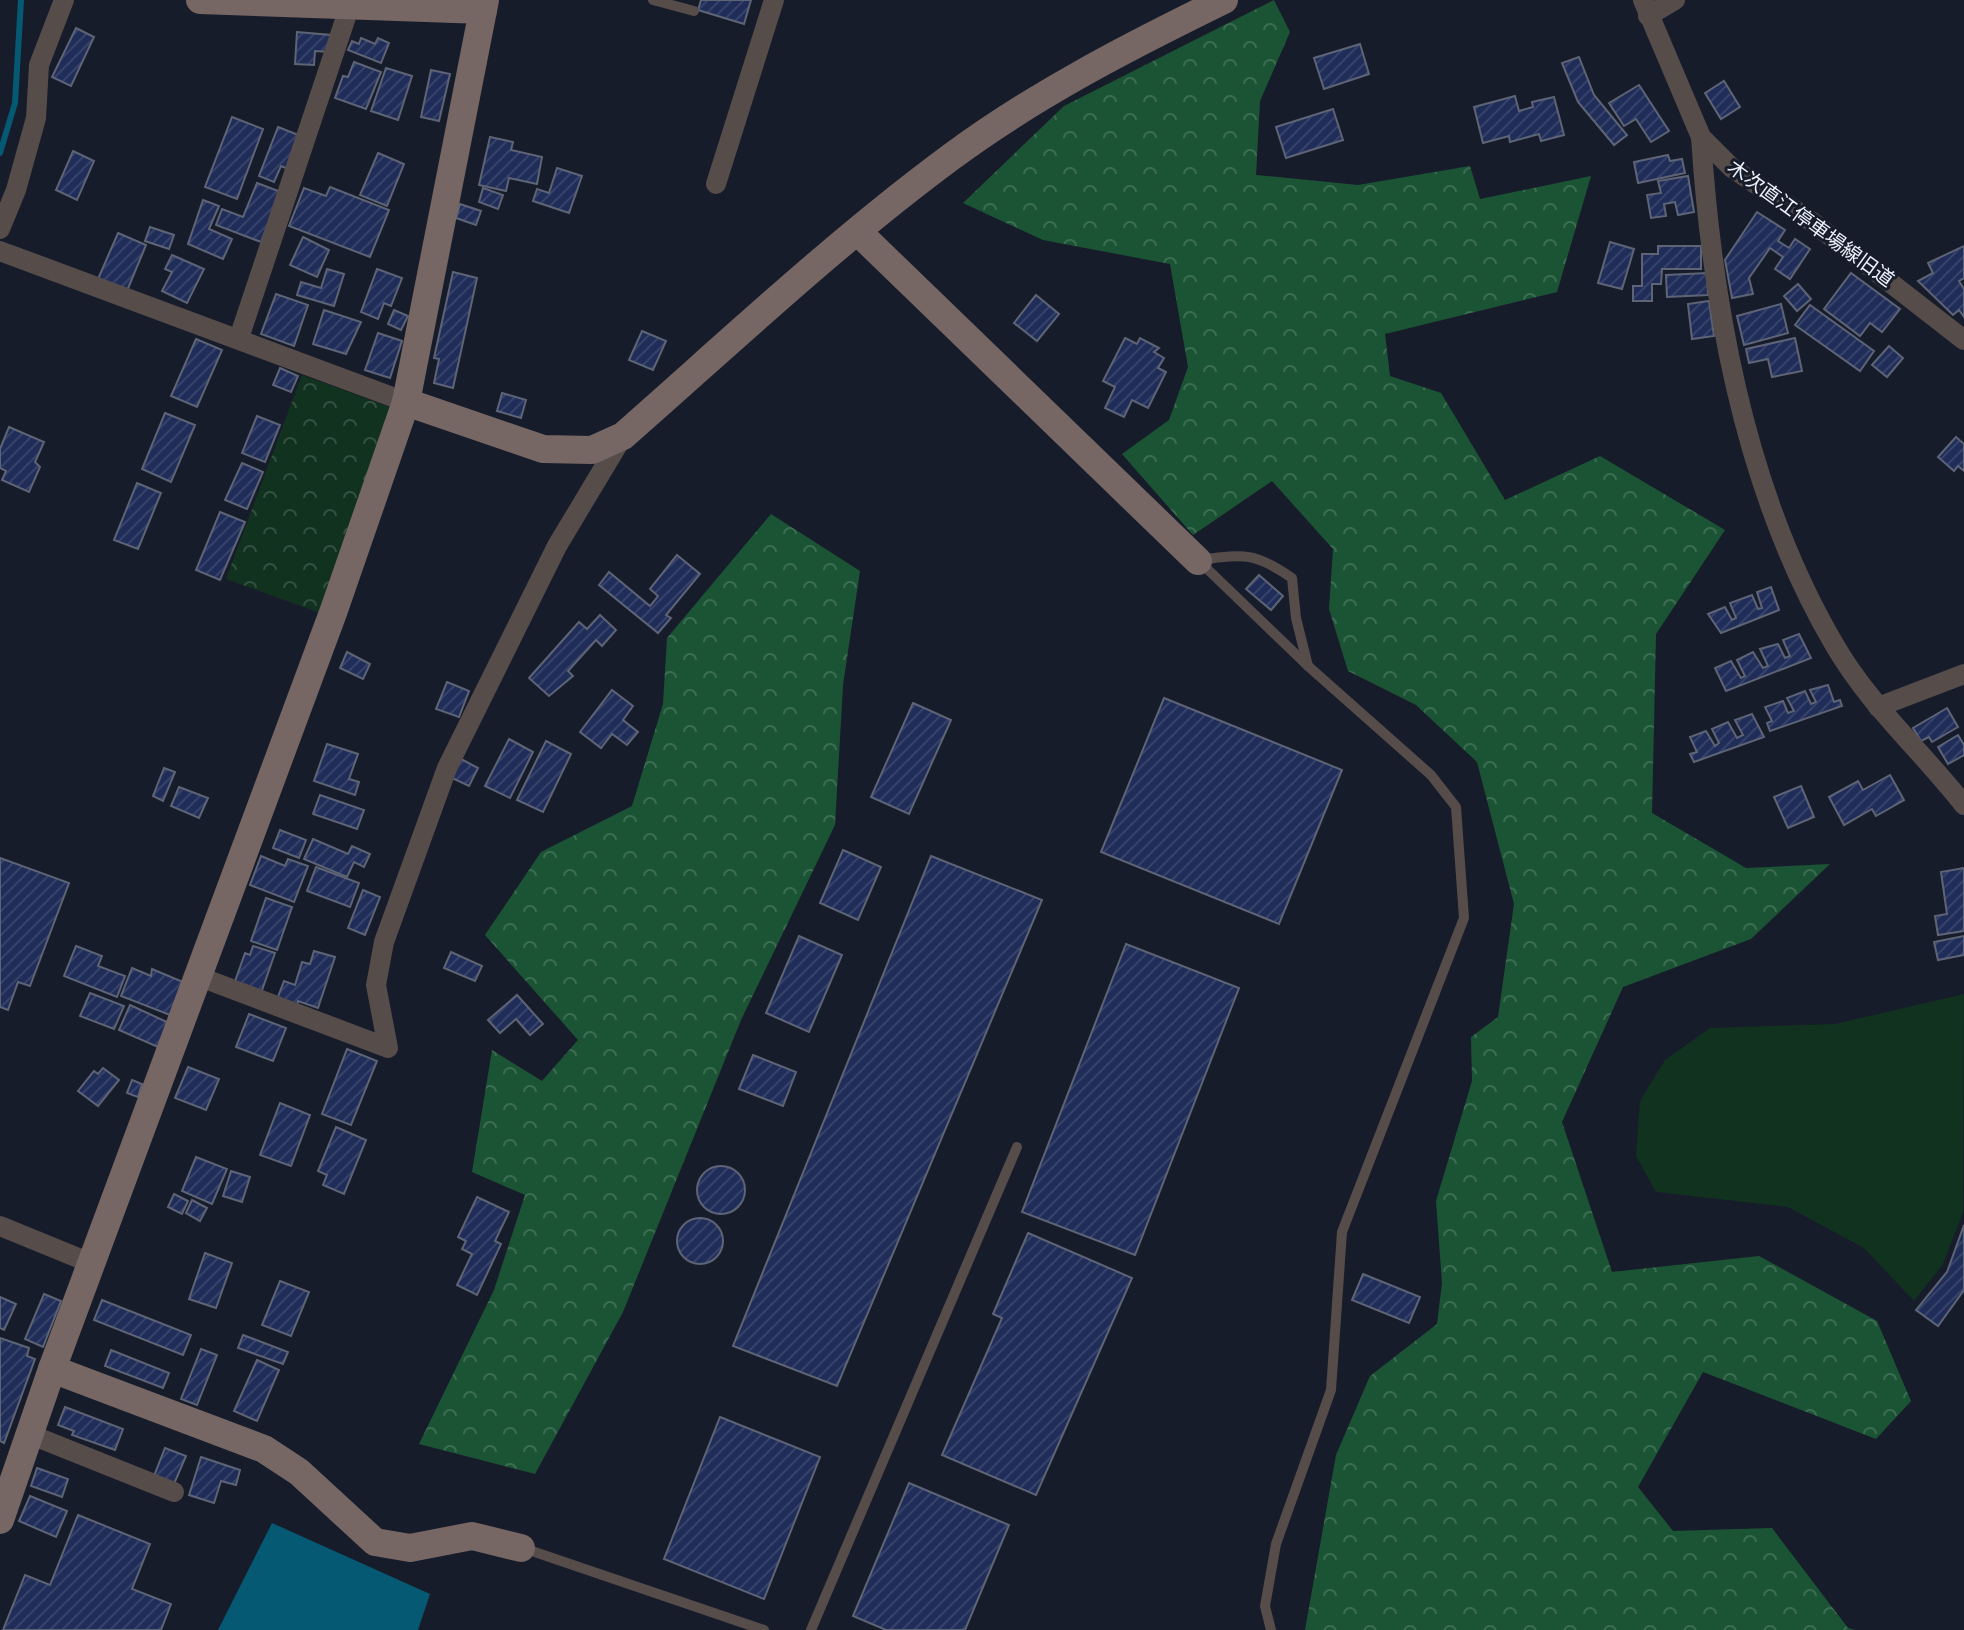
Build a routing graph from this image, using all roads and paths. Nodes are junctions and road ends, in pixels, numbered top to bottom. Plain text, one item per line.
1 (64, 0) edge
2 (200, 0) edge
3 (653, 0) edge
4 (774, 0) edge
5 (1224, 0) edge
6 (1675, 0) edge
7 (350, 5) junction
8 (484, 5) edge
9 (1645, 8) edge
10 (694, 11) dead end
11 (1701, 137) junction
12 (716, 184) dead end
13 (0, 229) edge
14 (858, 232) junction
15 (0, 251) edge
16 (239, 338) junction
17 (1964, 340) edge
18 (406, 402) junction
19 (623, 436) junction
20 (1198, 561) junction
21 (1308, 666) junction
22 (1964, 674) edge
23 (1878, 707) junction
24 (1964, 805) edge
25 (200, 977) junction
26 (1017, 1147) dead end
27 (0, 1226) edge
28 (93, 1264) junction
29 (52, 1369) junction
30 (29, 1434) junction
31 (174, 1492) dead end
32 (0, 1520) edge
33 (521, 1548) joint
34 (764, 1630) edge
35 (811, 1630) edge
36 (1271, 1630) edge

1 - 13 street
2 - 7 street
3 - 10 lane
4 - 12 street
5 - 14 street
6 - 9 street
7 - 8 street
7 - 16 street
8 - 18 street
9 - 11 street, 木次直江停車場線旧道
11 - 17 street, 木次直江停車場線旧道
11 - 23 street
14 - 19 street
14 - 20 street
15 - 16 street
16 - 18 street
18 - 19 street
18 - 25 street
19 - 25 street
20 - 21 lane
20 - 21 lane
21 - 36 lane
22 - 23 street
23 - 24 street
25 - 28 street
26 - 35 lane
27 - 28 street
28 - 29 street
29 - 30 street
29 - 33 street
30 - 31 street
30 - 32 street
33 - 34 lane

